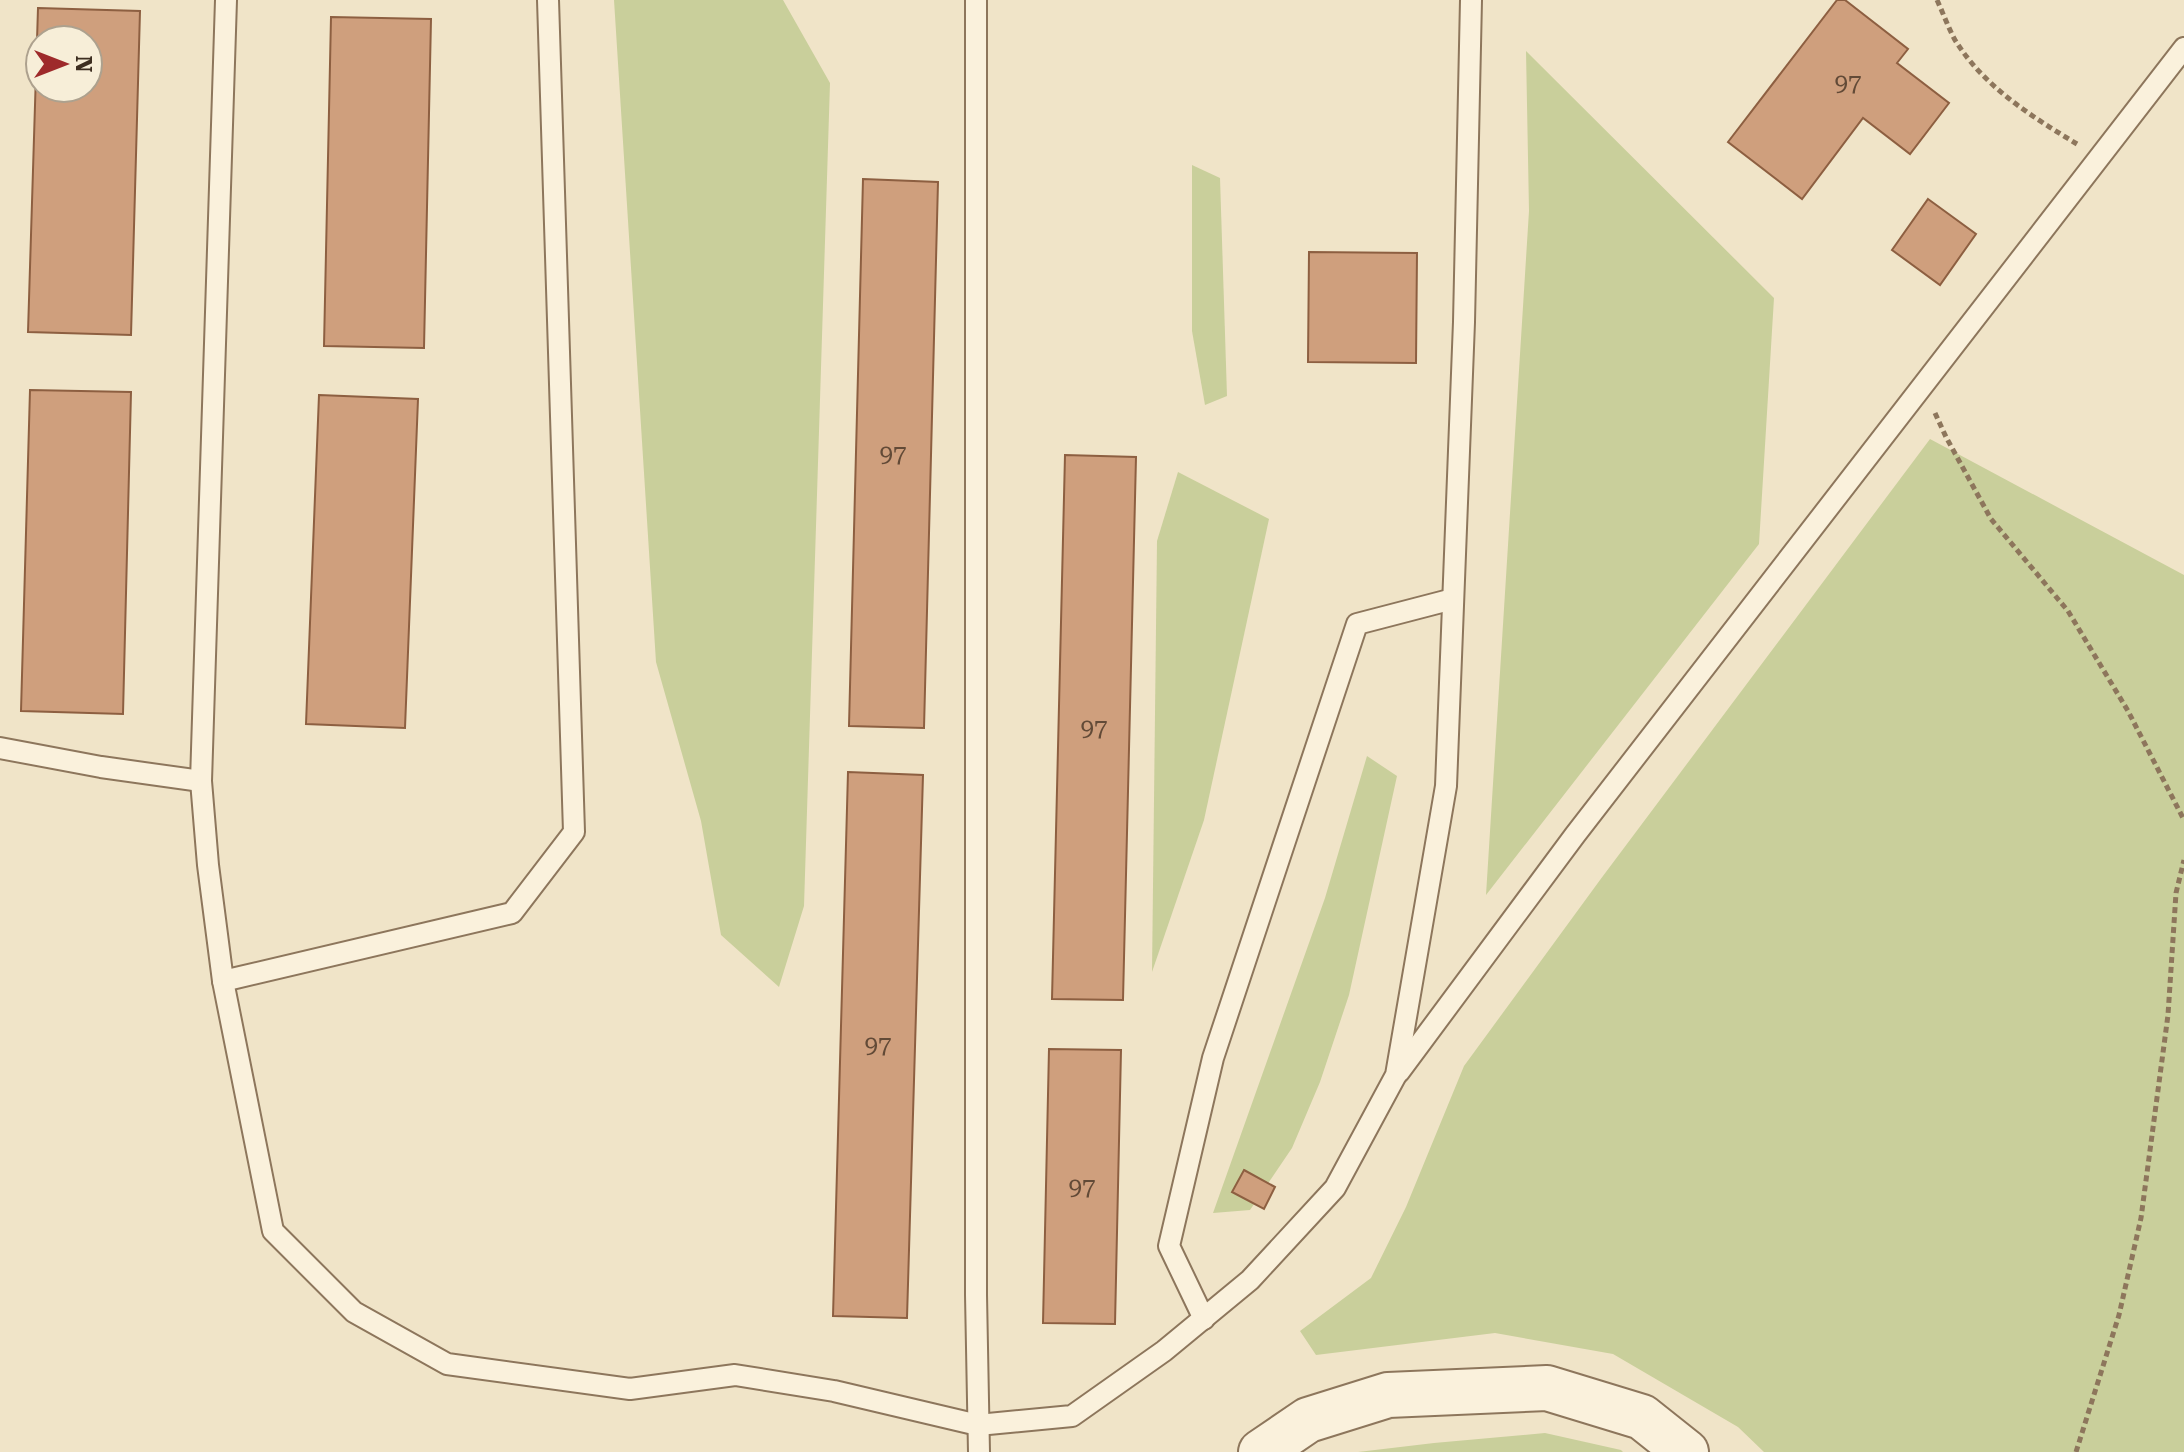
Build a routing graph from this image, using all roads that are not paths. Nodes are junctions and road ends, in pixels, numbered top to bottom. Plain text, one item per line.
1 (226, 0) edge
2 (548, 0) edge
3 (976, 0) edge
4 (1471, 0) edge
5 (2184, 48) edge
6 (1453, 599) junction
7 (0, 748) edge
8 (201, 781) junction
9 (223, 981) junction
10 (1396, 1075) junction
11 (1204, 1319) junction
12 (978, 1425) junction
13 (979, 1452) edge
14 (1261, 1452) edge
15 (1686, 1452) edge

1 - 8 lane
2 - 9 lane
3 - 12 lane
4 - 6 lane
5 - 10 lane
6 - 10 lane
6 - 11 lane
7 - 8 lane
8 - 9 lane
9 - 12 lane
10 - 11 lane
11 - 12 lane
12 - 13 lane
14 - 15 street

